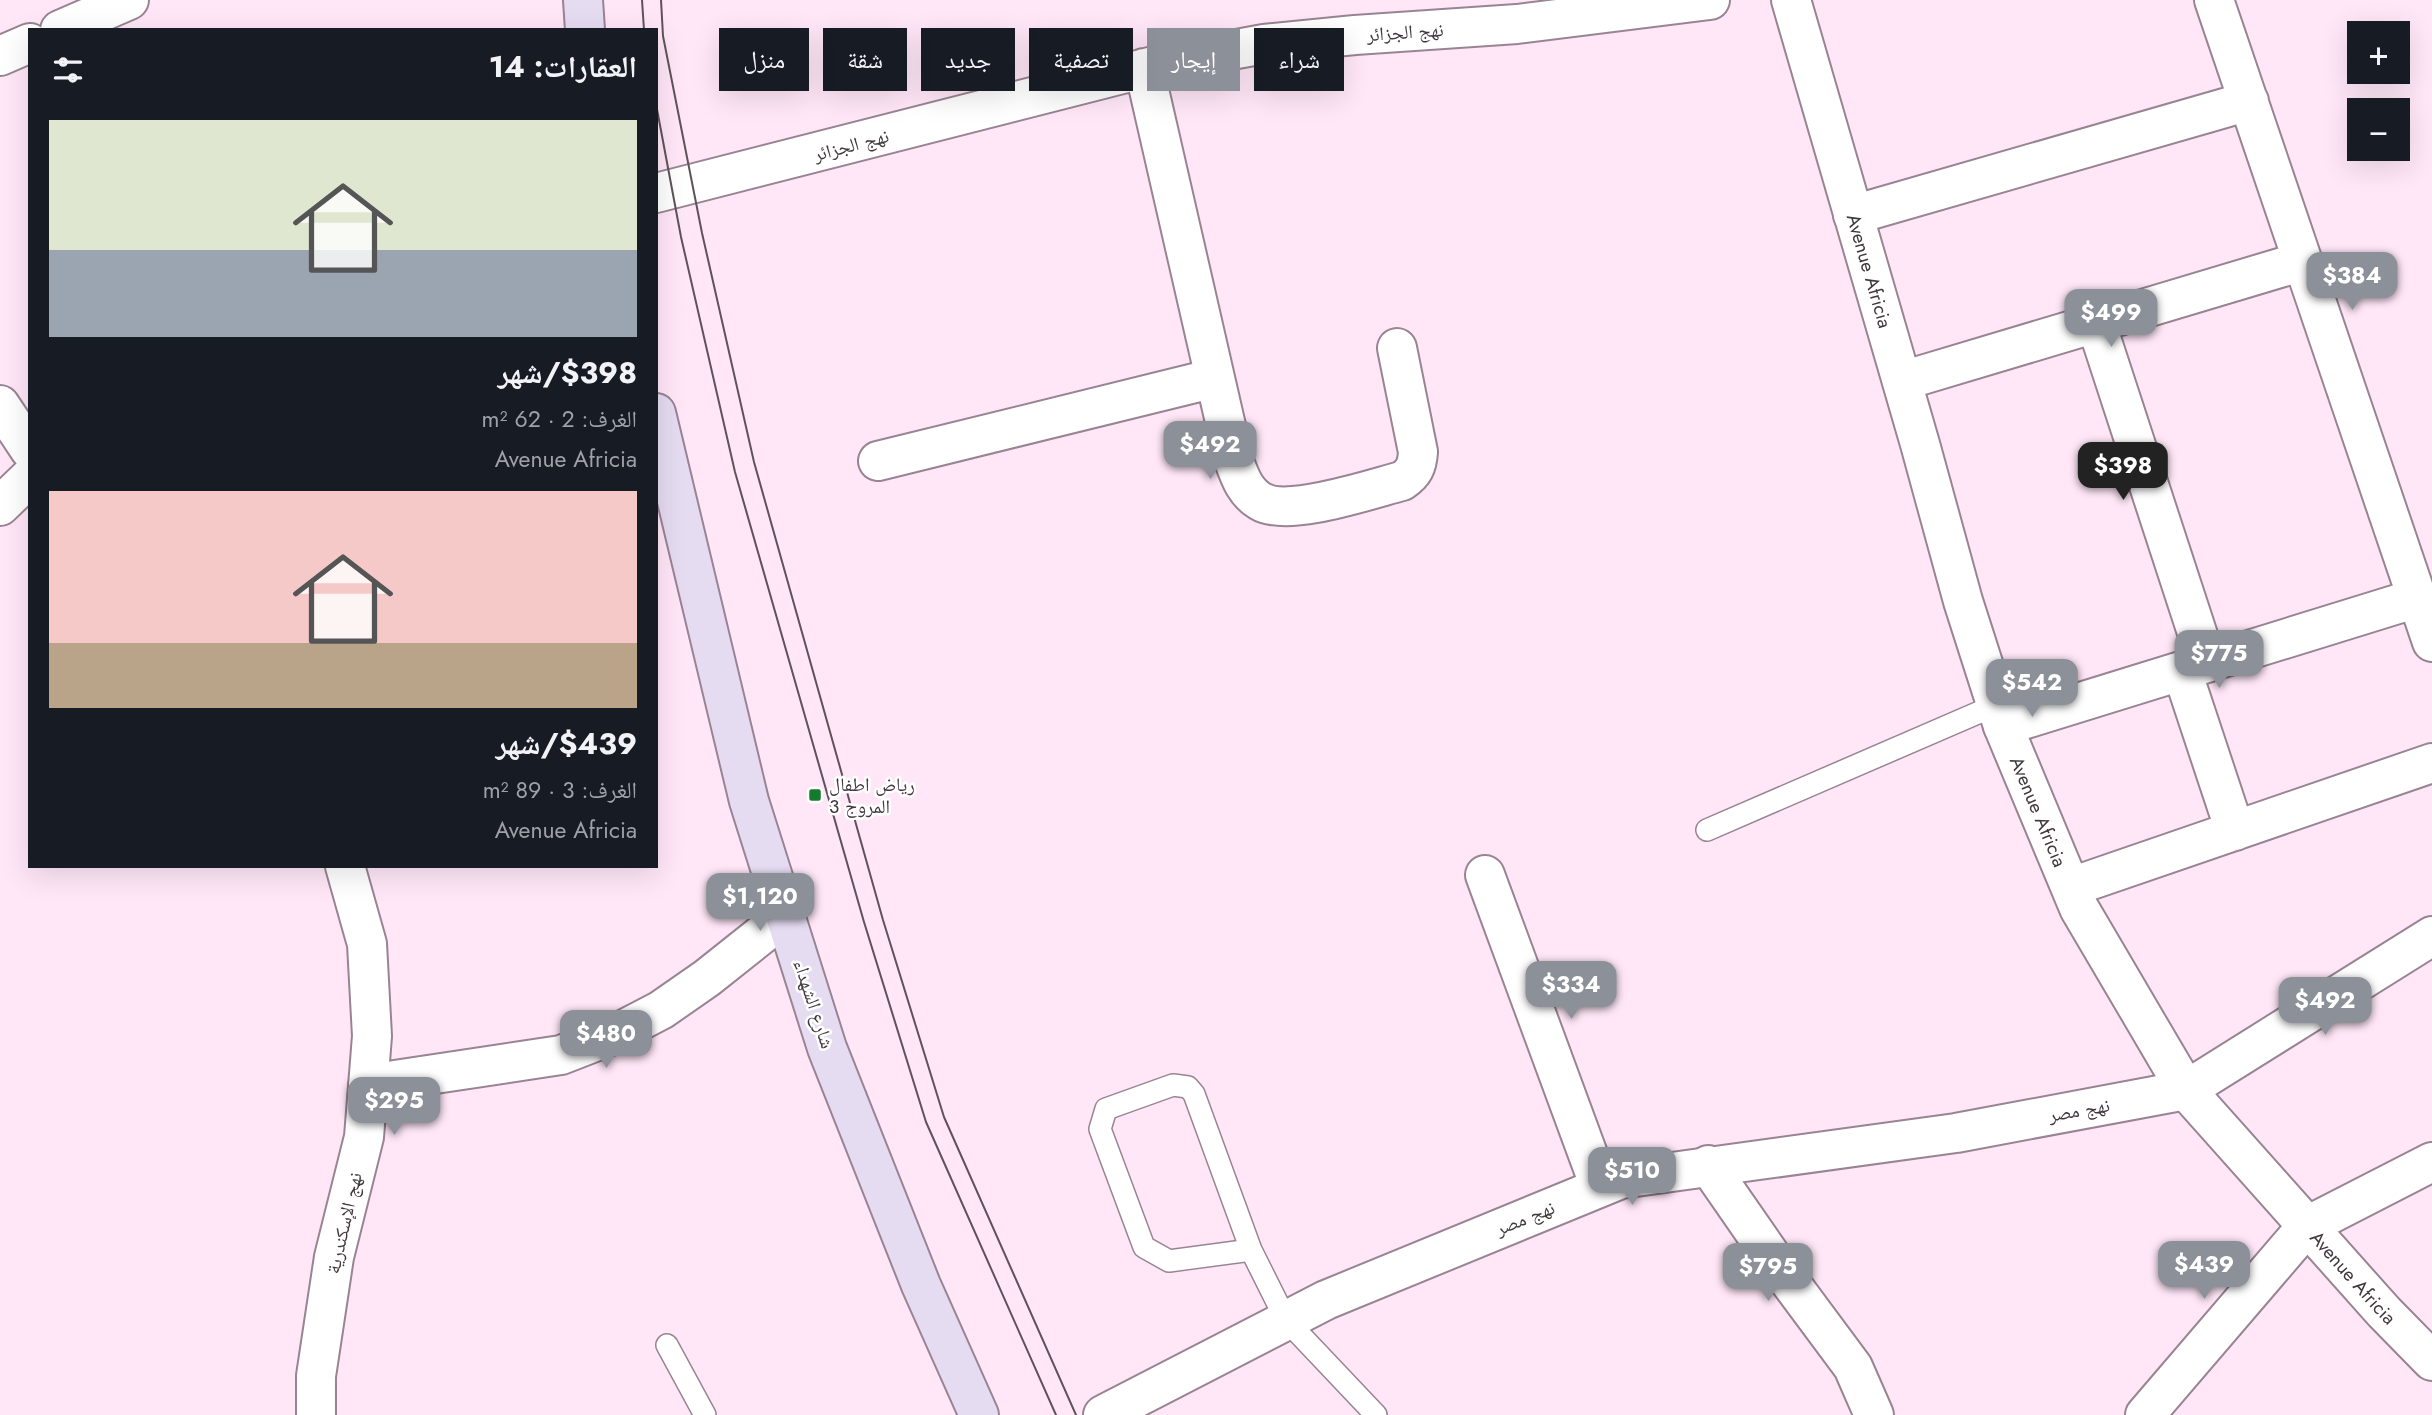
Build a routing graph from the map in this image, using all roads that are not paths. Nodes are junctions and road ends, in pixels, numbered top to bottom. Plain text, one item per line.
1 (583, 0) edge
2 (1710, 0) edge
3 (1791, 0) edge
4 (2214, 0) edge
5 (1538, 10) edge
6 (125, 12) edge
7 (67, 28) edge
8 (585, 28) edge
9 (28, 44) edge
10 (0, 56) edge
11 (1144, 68) junction
12 (2249, 101) junction
13 (658, 193) edge
14 (1853, 215) junction
15 (2303, 261) junction
16 (2096, 323) junction
17 (1397, 348) dead end
18 (1215, 378) junction
19 (1902, 381) junction
20 (0, 405) edge
21 (658, 421) edge
22 (28, 447) edge
23 (878, 461) dead end
24 (28, 479) edge
25 (0, 506) edge
26 (2417, 598) junction
27 (2432, 642) edge
28 (2195, 667) junction
29 (2000, 715) junction
30 (2432, 763) edge
31 (1707, 830) dead end
32 (2235, 831) junction
33 (346, 868) edge
34 (1485, 875) dead end
35 (2071, 887) junction
36 (785, 916) junction
37 (2432, 936) edge
38 (368, 1084) junction
39 (2186, 1090) junction
40 (2432, 1163) edge
41 (1708, 1165) junction
42 (1600, 1187) junction
43 (2307, 1226) junction
44 (1251, 1250) junction
45 (1286, 1320) junction
46 (667, 1345) dead end
47 (2432, 1361) edge
48 (316, 1415) edge
49 (705, 1415) edge
50 (979, 1415) edge
51 (1103, 1415) edge
52 (1376, 1415) edge
53 (1874, 1415) edge
54 (2145, 1415) edge

1 - 8 main road
2 - 5 street, نهج الجزائر
3 - 14 street, Avenue Africia
4 - 12 street
5 - 11 street, نهج الجزائر
6 - 7 street
9 - 10 street
11 - 13 street, نهج الجزائر
11 - 18 street
12 - 14 street
12 - 15 street
14 - 19 street, Avenue Africia
15 - 16 street
15 - 26 street
16 - 19 street
16 - 28 street
17 - 18 street
18 - 23 street
19 - 29 street, Avenue Africia
20 - 22 street
21 - 36 main road, شارع الشهداء
24 - 25 street
26 - 27 street
26 - 28 street
28 - 29 street
28 - 32 street
29 - 31 lane
29 - 35 street, Avenue Africia
30 - 32 street
32 - 35 street
33 - 38 street, نهج الإسكندرية
34 - 42 street
35 - 39 street, Avenue Africia
36 - 38 street
36 - 50 main road, شارع الشهداء
37 - 39 street
38 - 48 street, نهج الإسكندرية
39 - 41 street, نهج مصر
39 - 43 street, Avenue Africia
40 - 43 street
41 - 42 street, نهج مصر
41 - 53 street
42 - 45 street, نهج مصر
43 - 47 street, Avenue Africia
43 - 54 street
44 - 44 lane
44 - 45 lane
45 - 51 street, نهج مصر
45 - 52 lane
46 - 49 lane

